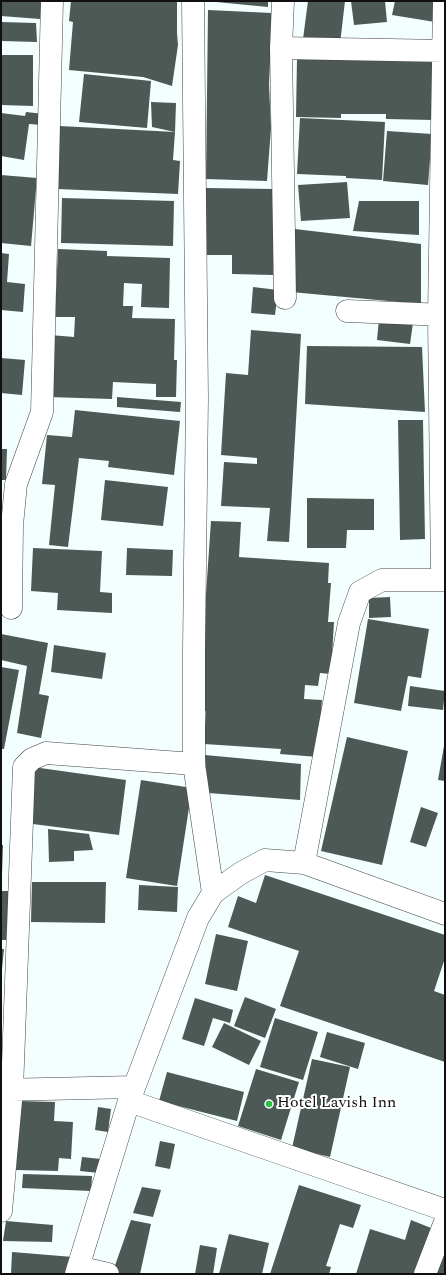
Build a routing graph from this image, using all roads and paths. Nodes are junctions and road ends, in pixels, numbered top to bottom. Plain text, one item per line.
1 (52, 1) edge
2 (193, 1) edge
3 (283, 1) edge
4 (444, 1) edge
5 (281, 48) junction
6 (444, 51) edge
7 (443, 193) edge
8 (285, 298) dead end
9 (347, 312) dead end
10 (442, 315) edge
11 (444, 580) edge
12 (10, 608) dead end
13 (194, 764) junction
14 (304, 863) junction
15 (213, 892) junction
16 (445, 914) edge
17 (6, 1090) edge
18 (132, 1094) junction
19 (444, 1208) edge
20 (1, 1211) edge
21 (77, 1271) edge
22 (108, 1274) edge
23 (425, 1274) edge

1 - 12 street
2 - 13 street
3 - 5 street
4 - 6 street
5 - 6 street
5 - 8 street
6 - 7 street
7 - 10 street
9 - 10 street
10 - 11 street
11 - 14 street
13 - 15 street
13 - 17 street
14 - 15 street
14 - 16 street
15 - 18 street
17 - 18 street
17 - 20 street
18 - 19 street
18 - 21 street
19 - 23 street
21 - 22 street

